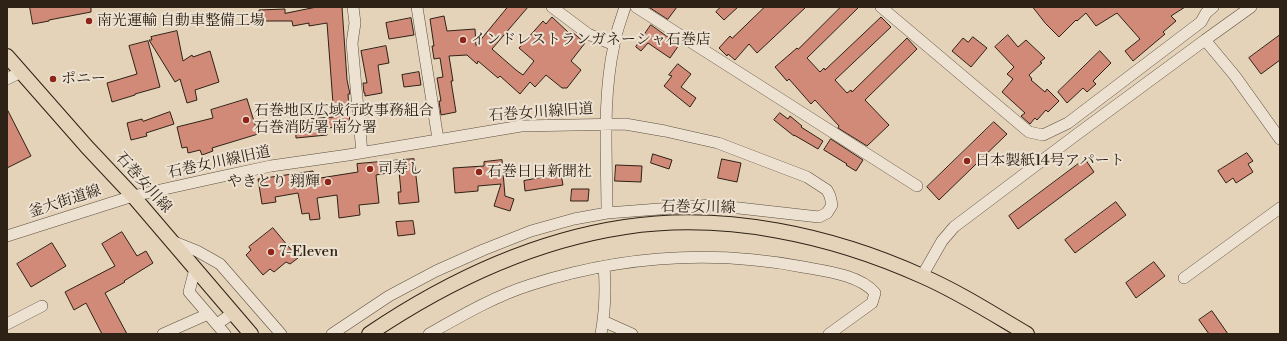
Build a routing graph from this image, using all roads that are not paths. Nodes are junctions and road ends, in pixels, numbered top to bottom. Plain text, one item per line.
1 (353, 7) edge
2 (418, 7) edge
3 (552, 7) edge
4 (625, 7) edge
5 (636, 7) edge
6 (881, 7) edge
7 (1251, 7) edge
8 (1207, 9) edge
9 (1205, 40) junction
10 (614, 45) junction
11 (7, 56) edge
12 (21, 72) junction
13 (7, 79) edge
14 (1068, 122) junction
15 (606, 124) junction
16 (1076, 135) junction
17 (438, 139) junction
18 (1280, 139) edge
19 (362, 152) junction
20 (917, 186) dead end
21 (133, 196) junction
22 (1280, 208) edge
23 (607, 213) junction
24 (7, 236) edge
25 (171, 240) junction
26 (604, 266) junction
27 (195, 269) junction
28 (922, 276) junction
29 (1184, 278) dead end
30 (42, 306) dead end
31 (233, 313) junction
32 (208, 314) junction
33 (603, 321) junction
34 (7, 324) edge
35 (217, 324) junction
36 (163, 334) edge
37 (225, 334) edge
38 (251, 334) edge
39 (281, 334) edge
40 (332, 334) edge
41 (369, 334) edge
42 (429, 334) edge
43 (601, 334) edge
44 (632, 334) edge
45 (829, 334) edge
46 (1027, 334) edge

1 - 19 street
2 - 17 street
3 - 10 street
4 - 10 street
5 - 20 street
6 - 14 street
7 - 9 street
8 - 14 street
9 - 16 street
9 - 18 street
10 - 15 street
11 - 12 main road, 石巻女川線
12 - 13 street
12 - 21 main road, 石巻女川線
14 - 16 street
15 - 17 street, 石巻女川線旧道
15 - 23 street
15 - 23 street, 石巻女川線旧道
16 - 28 street
17 - 19 street, 石巻女川線旧道
19 - 21 street, 石巻女川線旧道
21 - 24 street, 釜大街道線
21 - 25 main road, 石巻女川線
22 - 29 street
23 - 40 street
25 - 27 main road, 石巻女川線
25 - 39 street
26 - 33 street
26 - 42 street
26 - 45 street
27 - 31 main road, 石巻女川線
27 - 32 street
28 - 41 main road, 石巻女川線
28 - 46 main road, 石巻女川線
30 - 34 street
31 - 35 street
31 - 38 main road, 石巻女川線
32 - 35 street
32 - 36 street
33 - 43 street
33 - 44 street
35 - 37 street

